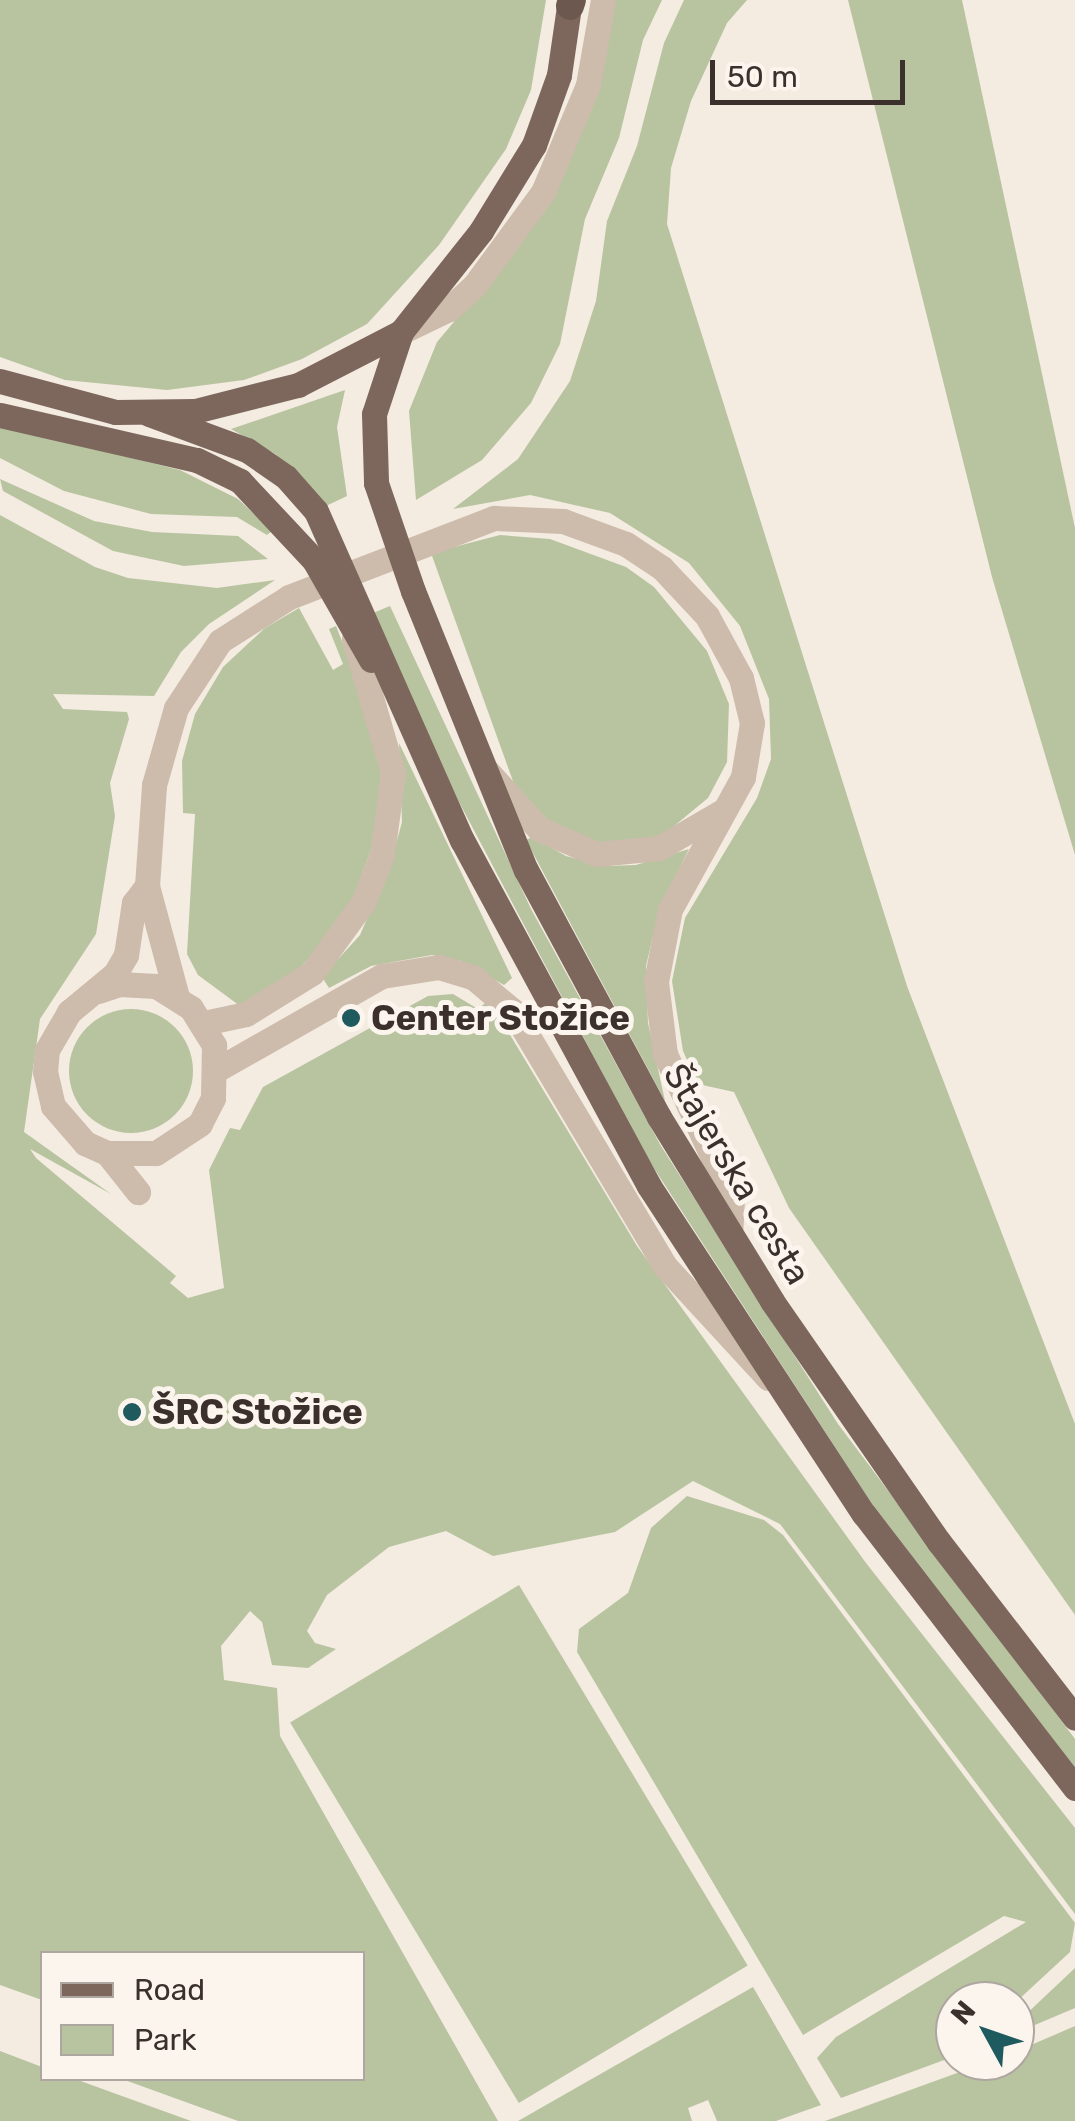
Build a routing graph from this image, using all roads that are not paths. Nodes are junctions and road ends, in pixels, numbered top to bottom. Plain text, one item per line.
1 (603, 0) edge
2 (570, 2) edge
3 (401, 332) junction
4 (0, 381) edge
5 (149, 414) junction
6 (0, 416) edge
7 (357, 616) junction
8 (478, 760) junction
9 (725, 809) junction
10 (147, 886) junction
11 (98, 991) junction
12 (177, 997) junction
13 (204, 1023) junction
14 (218, 1069) junction
15 (107, 1154) junction
16 (138, 1192) dead end
17 (730, 1235) junction
18 (774, 1385) junction
19 (1075, 1718) edge
20 (1075, 1788) edge

1 - 3 street
2 - 3 main road
3 - 5 main road
3 - 8 main road, Štajerska cesta
4 - 5 main road
5 - 7 main road
6 - 7 main road
7 - 13 street
7 - 18 main road
8 - 9 street
8 - 17 main road, Štajerska cesta
9 - 10 street
9 - 17 street
10 - 11 street
10 - 12 street
11 - 12 street
11 - 15 street
12 - 13 street
13 - 14 street
14 - 15 street
14 - 18 street
15 - 16 street
17 - 19 main road, Štajerska cesta
18 - 20 main road

